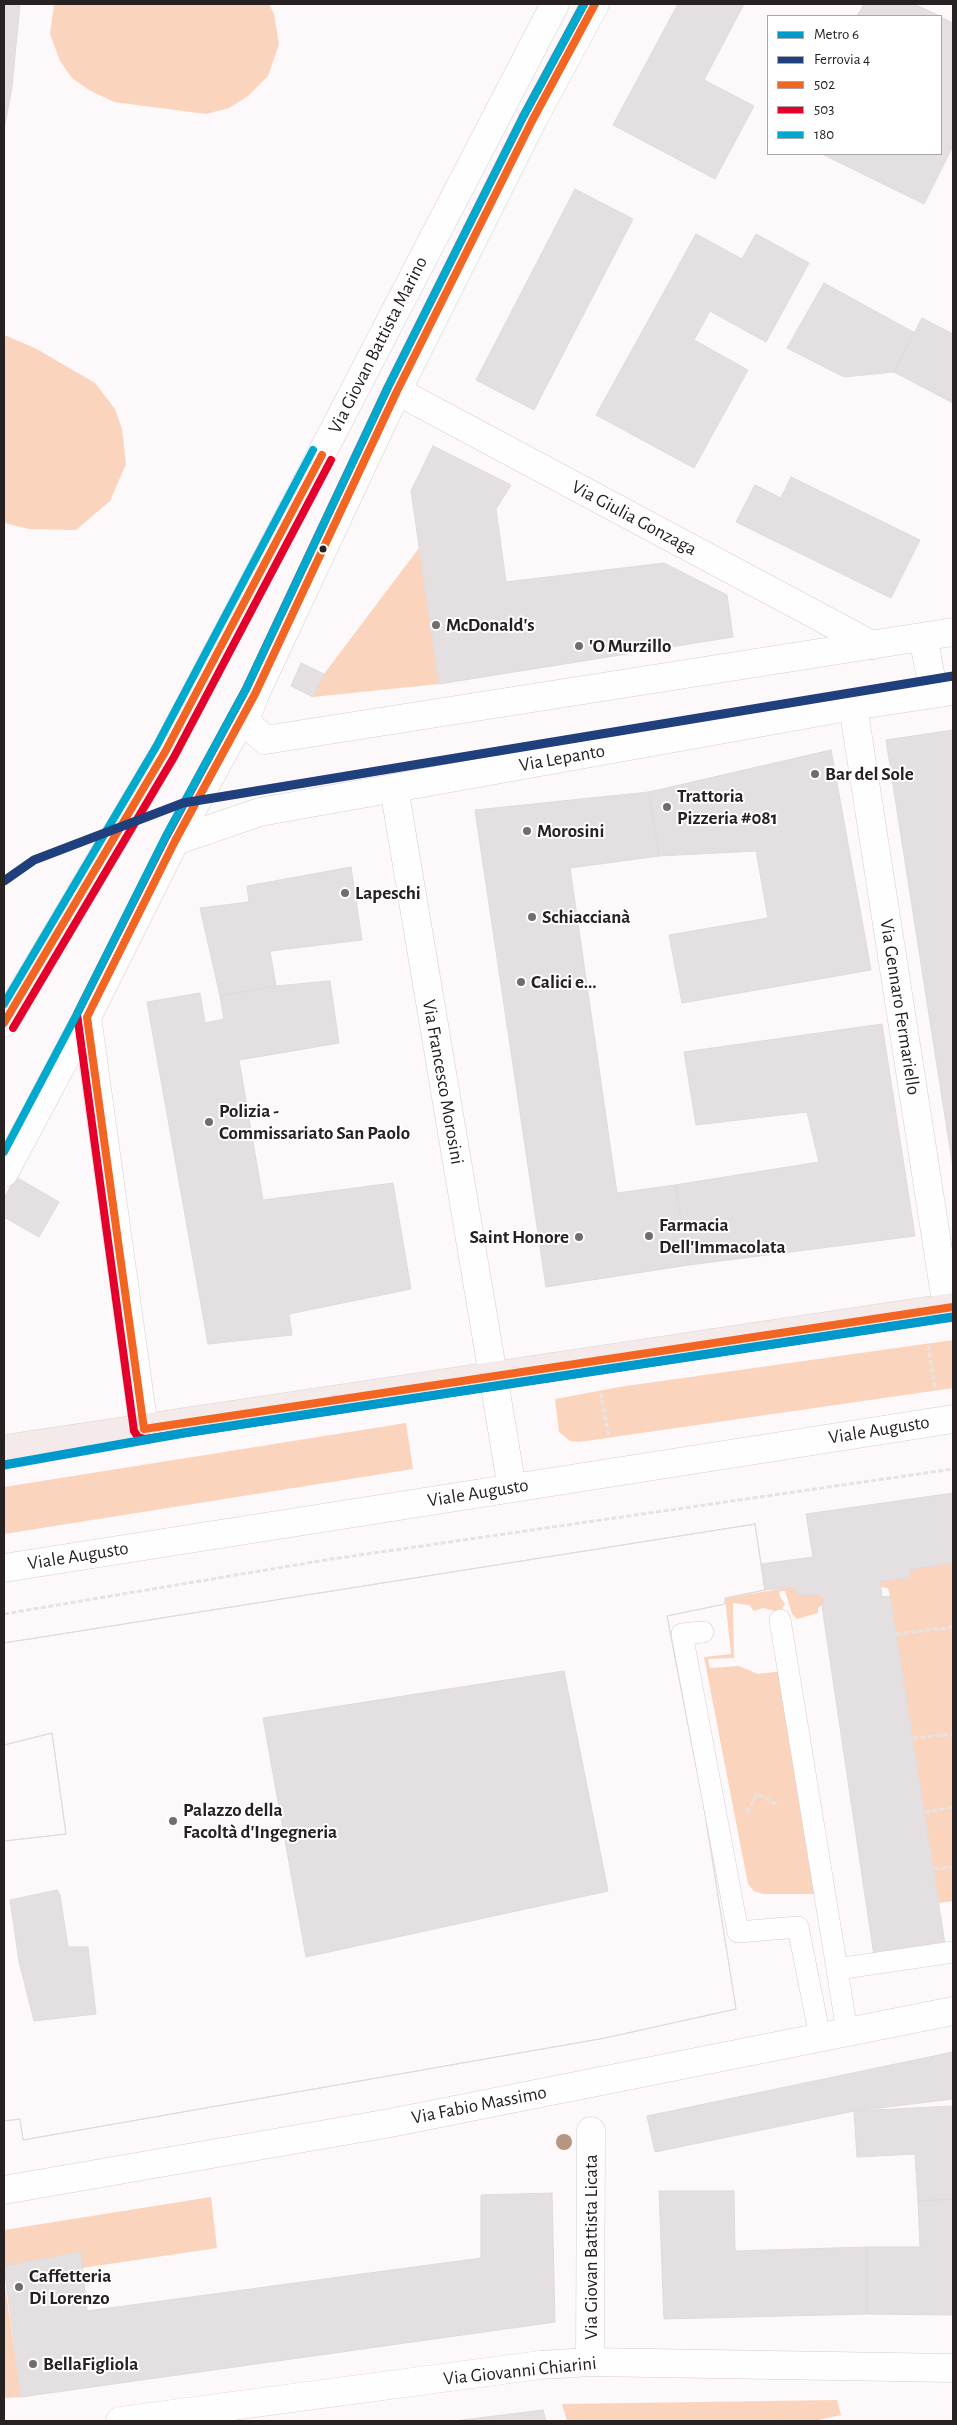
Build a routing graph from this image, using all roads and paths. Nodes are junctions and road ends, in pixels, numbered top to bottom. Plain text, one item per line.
1 (555, 4) edge
2 (594, 4) edge
3 (397, 391) junction
4 (953, 632) edge
5 (923, 637) junction
6 (872, 645) junction
7 (944, 692) edge
8 (255, 694) junction
9 (853, 706) junction
10 (394, 788) junction
11 (174, 841) junction
12 (87, 1017) junction
13 (4, 1023) edge
14 (4, 1172) edge
15 (950, 1307) edge
16 (927, 1339) dead end
17 (493, 1376) junction
18 (600, 1387) dead end
19 (936, 1395) dead end
20 (953, 1419) edge
21 (144, 1430) junction
22 (609, 1441) dead end
23 (4, 1450) edge
24 (953, 1469) edge
25 (512, 1488) junction
26 (4, 1568) edge
27 (4, 1614) edge
28 (780, 1620) dead end
29 (953, 1628) edge
30 (703, 1632) dead end
31 (896, 1634) dead end
32 (953, 1734) edge
33 (913, 1738) dead end
34 (953, 1807) edge
35 (811, 1808) junction
36 (925, 1812) dead end
37 (719, 1831) junction
38 (953, 1867) edge
39 (934, 1869) dead end
40 (953, 1952) edge
41 (837, 1969) junction
42 (953, 2011) edge
43 (847, 2032) junction
44 (820, 2037) junction
45 (591, 2131) dead end
46 (4, 2190) edge
47 (590, 2362) junction
48 (953, 2368) edge
49 (188, 2417) edge
50 (120, 2421) edge

1 - 13 street, Via Giovan Battista Marino
2 - 3 street, Via Giovan Battista Marino
3 - 6 street, Via Giulia Gonzaga
3 - 8 street, Via Giovan Battista Marino
4 - 5 street
5 - 6 street
5 - 7 street
6 - 8 street
7 - 9 street, Via Lepanto
8 - 11 street, Via Giovan Battista Marino
9 - 10 street, Via Lepanto
9 - 15 street, Via Gennaro Fermariello
10 - 11 street, Via Lepanto
10 - 17 street, Via Francesco Morosini
11 - 12 street, Via Giovan Battista Marino
12 - 14 street, Via Giovan Battista Marino
12 - 21 street
15 - 17 main road
16 - 19 path
17 - 21 main road
17 - 25 street, Via Francesco Morosini
18 - 22 path
20 - 25 street, Viale Augusto
21 - 23 main road
24 - 27 path
25 - 26 street, Viale Augusto
28 - 35 lane
29 - 31 path
30 - 37 lane
32 - 33 path
34 - 36 path
35 - 37 path
35 - 41 lane
37 - 44 lane
38 - 39 path
40 - 41 lane
41 - 43 lane
42 - 43 street, Via Fabio Massimo
43 - 44 street, Via Fabio Massimo
44 - 46 street, Via Fabio Massimo
45 - 47 street, Via Giovan Battista Licata
47 - 48 street, Via Giovanni Chiarini
47 - 49 street, Via Giovanni Chiarini
49 - 50 street, Via Giovanni Chiarini

